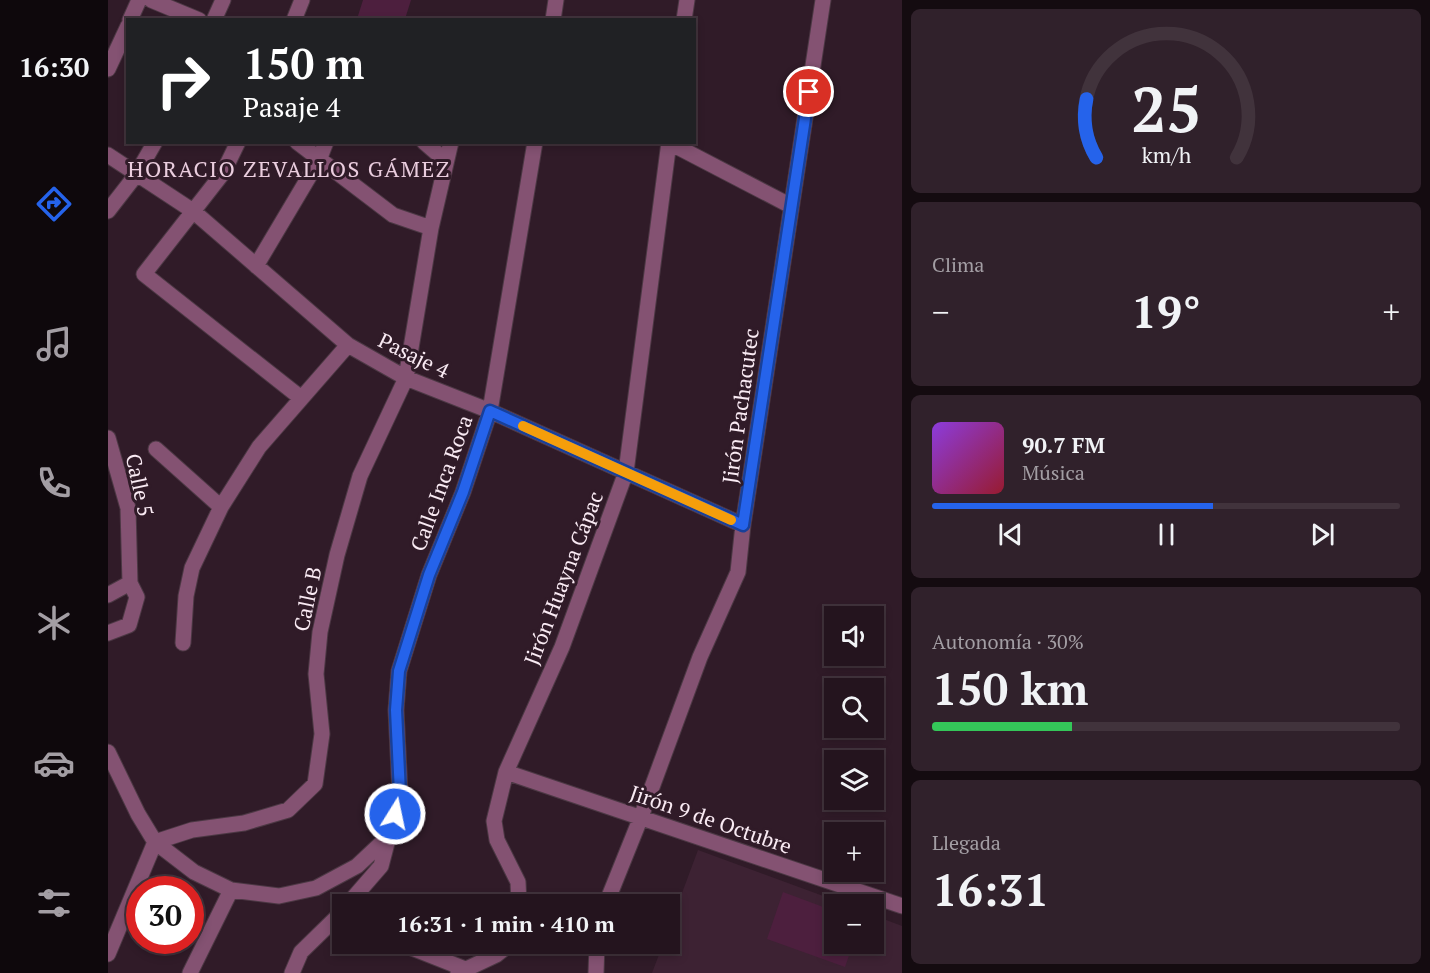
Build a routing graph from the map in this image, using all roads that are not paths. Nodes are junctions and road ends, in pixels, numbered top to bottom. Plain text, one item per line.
1 (139, 0) edge
2 (151, 0) edge
3 (223, 0) edge
4 (302, 0) edge
5 (556, 0) edge
6 (687, 0) edge
7 (823, 0) edge
8 (131, 18) edge
9 (194, 18) edge
10 (215, 18) edge
11 (295, 18) edge
12 (554, 18) edge
13 (684, 18) edge
14 (126, 30) edge
15 (108, 69) edge
16 (154, 144) edge
17 (237, 144) edge
18 (299, 144) edge
19 (325, 144) edge
20 (426, 144) edge
21 (451, 144) edge
22 (535, 144) edge
23 (668, 144) edge
24 (670, 144) edge
25 (108, 155) edge
26 (319, 160) junction
27 (446, 161) junction
28 (136, 175) junction
29 (791, 206) junction
30 (108, 211) edge
31 (193, 211) junction
32 (431, 228) junction
33 (256, 266) junction
34 (348, 345) junction
35 (406, 378) junction
36 (301, 398) junction
37 (490, 411) junction
38 (108, 438) edge
39 (156, 449) dead end
40 (626, 472) junction
41 (221, 507) junction
42 (743, 525) junction
43 (130, 584) junction
44 (108, 595) edge
45 (108, 633) edge
46 (183, 643) dead end
47 (108, 752) edge
48 (506, 772) junction
49 (115, 785) edge
50 (641, 817) junction
51 (390, 835) junction
52 (154, 842) junction
53 (231, 890) junction
54 (357, 894) edge
55 (519, 894) edge
56 (610, 894) edge
57 (902, 906) edge
58 (332, 924) edge
59 (108, 954) edge
60 (424, 954) edge
61 (497, 954) edge
62 (597, 954) edge
63 (462, 971) edge
64 (190, 973) edge
65 (292, 973) edge
66 (596, 973) edge

1 - 8 street
2 - 9 street
3 - 10 street
4 - 11 street
5 - 12 street
6 - 13 street
7 - 29 street, Jirón Pachacutec
14 - 15 street
16 - 28 street
17 - 31 street
18 - 26 street
19 - 26 street
20 - 27 street
21 - 27 street, Calle B
22 - 37 street, Calle Inca Roca
23 - 40 street, Jirón Huayna Cápac
24 - 29 street
25 - 28 street, Pasaje 4
26 - 32 street
26 - 33 street
27 - 32 street, Calle B
28 - 30 street
28 - 31 street, Pasaje 4
29 - 42 street, Jirón Pachacutec
31 - 33 street, Pasaje 4
31 - 36 street
32 - 35 street, Calle B
33 - 34 street, Pasaje 4
34 - 35 street, Pasaje 4
34 - 36 street
35 - 37 street, Pasaje 4
35 - 52 street, Calle B
36 - 41 street
37 - 40 street, Pasaje 4
37 - 51 street, Calle Inca Roca
38 - 43 street, Calle 5
39 - 41 street
40 - 42 street, Pasaje 4
40 - 48 street, Jirón Huayna Cápac
41 - 46 street
42 - 50 street, Jirón Pachacutec
43 - 44 street
43 - 45 street, Calle 5
47 - 49 street
48 - 50 street, Jirón 9 de Octubre
48 - 55 street, Jirón Huayna Cápac
49 - 52 street
50 - 56 street, Jirón Pachacutec
50 - 57 street, Jirón 9 de Octubre
51 - 53 street
51 - 54 street, Calle Inca Roca
52 - 53 street
52 - 59 street
53 - 64 street
58 - 65 street
60 - 63 street
61 - 63 street
62 - 66 street

